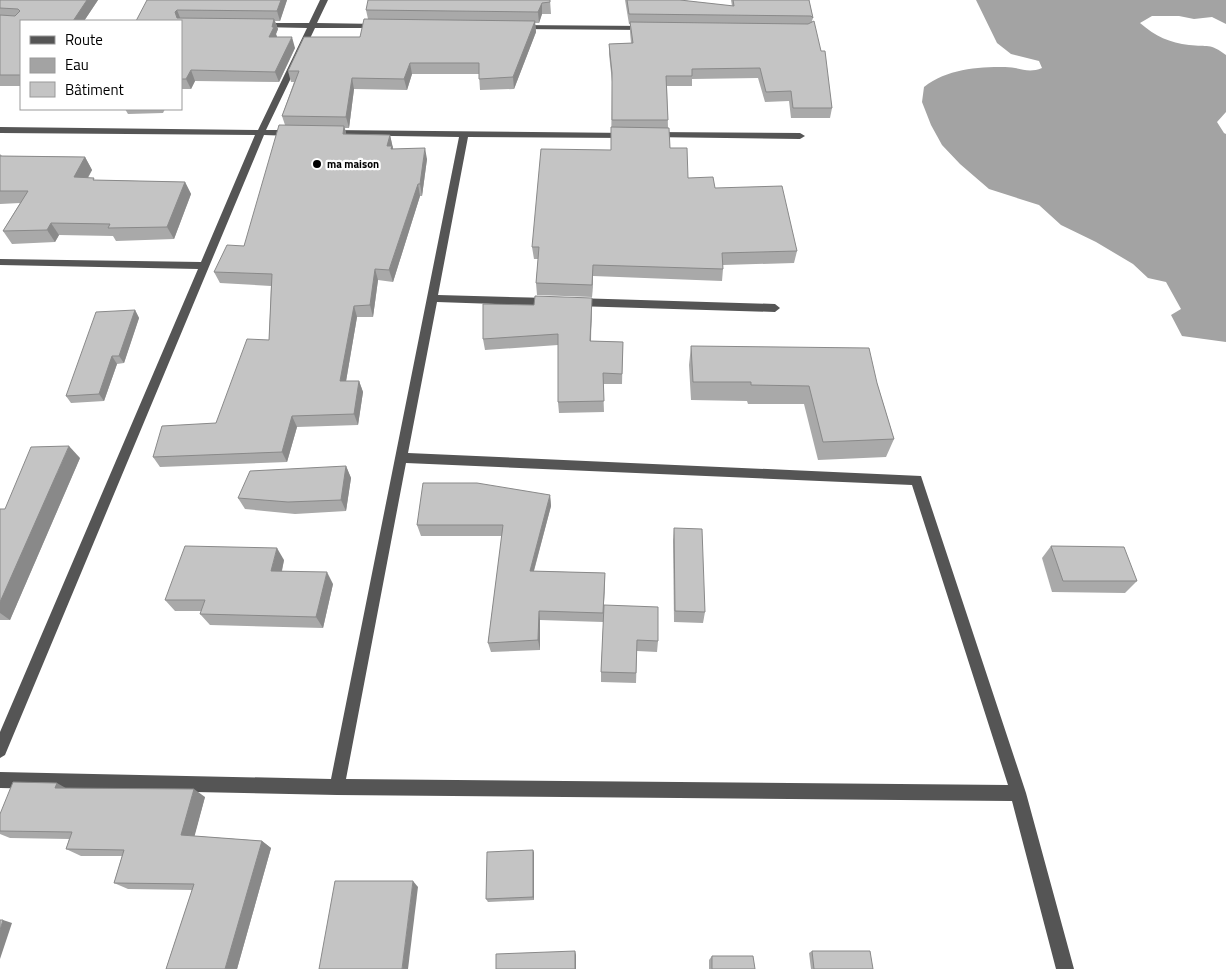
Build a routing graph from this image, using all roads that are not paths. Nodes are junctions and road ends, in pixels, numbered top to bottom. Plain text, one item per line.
1 (324, 0) edge
2 (247, 25) edge
3 (312, 25) junction
4 (392, 26) edge
5 (510, 27) edge
6 (658, 28) edge
7 (0, 130) edge
8 (261, 132) junction
9 (299, 133) edge
10 (319, 133) edge
11 (464, 134) junction
12 (800, 136) dead end
13 (0, 262) edge
14 (205, 266) junction
15 (432, 298) junction
16 (774, 308) dead end
17 (401, 458) junction
18 (0, 750) edge
19 (0, 780) edge
20 (337, 787) junction
21 (1018, 793) junction
22 (1065, 969) edge

1 - 3 street
2 - 3 street
3 - 4 street
3 - 8 street
5 - 6 street
7 - 8 street
8 - 9 street
8 - 14 street
10 - 11 street
11 - 12 street
11 - 15 street
13 - 14 street
14 - 18 street
15 - 16 street
15 - 17 street
17 - 20 street
17 - 21 street
19 - 20 street
20 - 21 street
21 - 22 street

